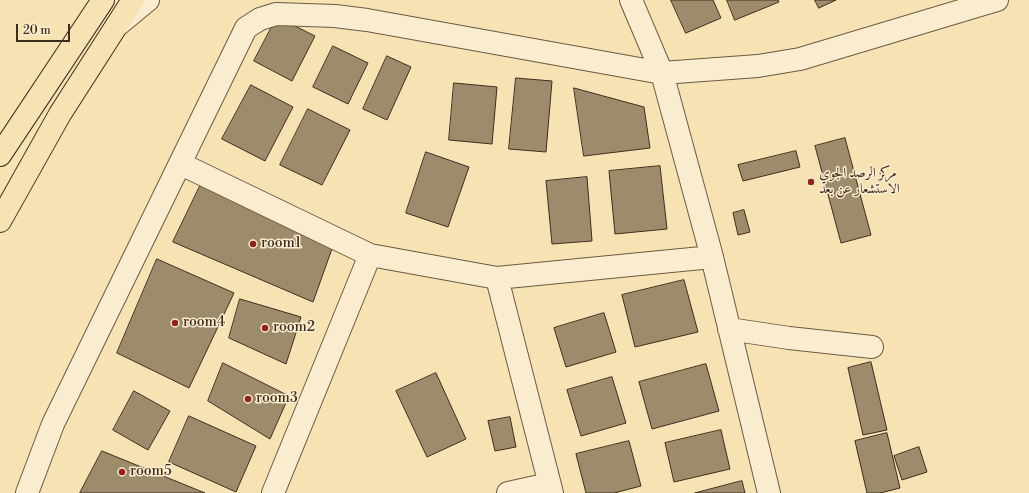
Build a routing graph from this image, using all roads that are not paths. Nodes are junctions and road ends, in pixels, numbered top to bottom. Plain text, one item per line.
1 (103, 0) edge
2 (133, 0) edge
3 (148, 0) edge
4 (631, 0) edge
5 (997, 0) edge
6 (115, 28) junction
7 (662, 73) junction
8 (0, 155) edge
9 (181, 164) junction
10 (0, 221) edge
11 (370, 255) junction
12 (712, 257) junction
13 (497, 278) junction
14 (729, 329) junction
15 (872, 347) dead end
16 (551, 488) edge
17 (27, 493) edge
18 (273, 493) edge
19 (508, 493) edge
20 (769, 493) edge

1 - 8 main road
2 - 6 main road
3 - 6 street
4 - 7 street
5 - 7 street
6 - 10 main road
7 - 9 street
7 - 12 street
9 - 11 street
9 - 17 street
11 - 13 street
11 - 18 street
12 - 13 street
12 - 14 street
13 - 16 street
14 - 15 street
14 - 20 street
16 - 19 street

